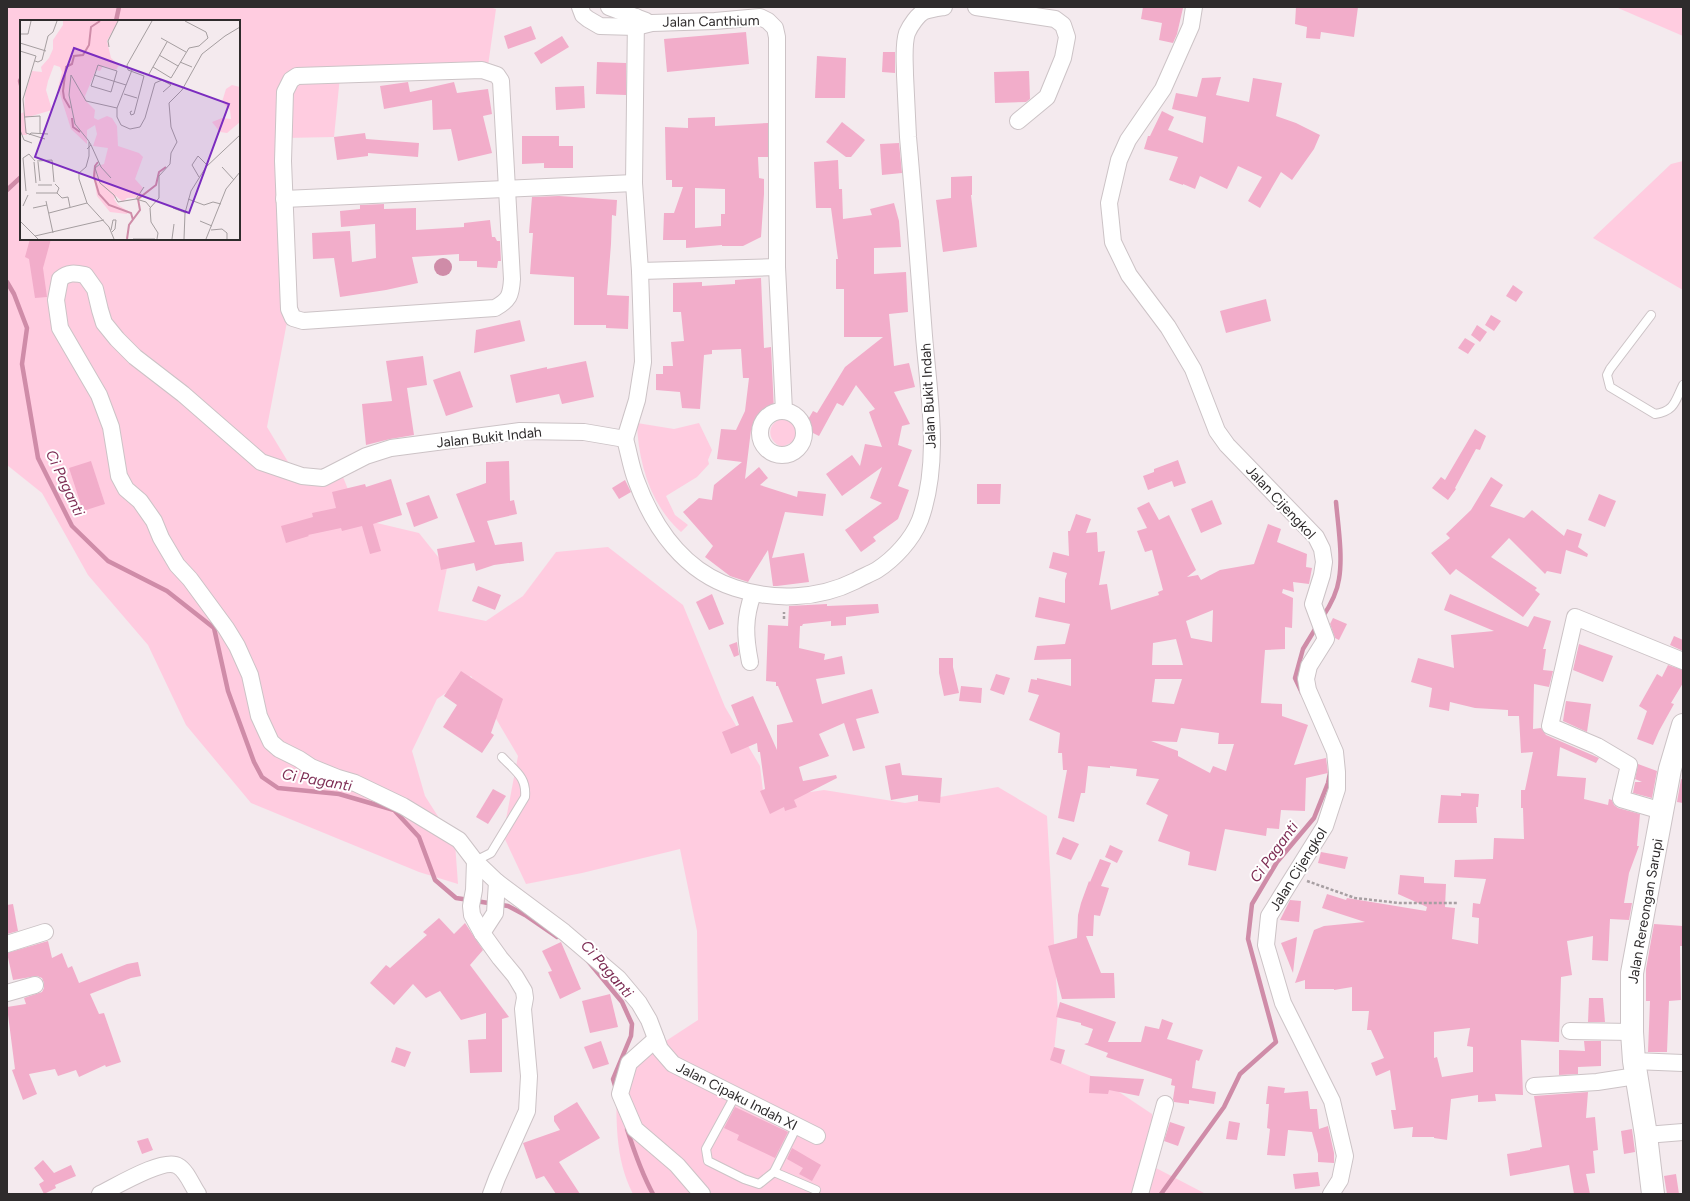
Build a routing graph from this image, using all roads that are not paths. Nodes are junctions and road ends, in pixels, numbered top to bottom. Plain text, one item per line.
1 (580, 7) edge
2 (609, 7) edge
3 (944, 7) edge
4 (976, 7) edge
5 (1194, 7) edge
6 (636, 22) junction
7 (1018, 121) dead end
8 (634, 183) junction
9 (506, 189) junction
10 (284, 199) junction
11 (777, 267) junction
12 (640, 272) junction
13 (1651, 315) dead end
14 (1683, 384) edge
15 (784, 411) dead end
16 (625, 439) junction
17 (753, 594) junction
18 (1683, 661) edge
19 (750, 662) dead end
20 (1683, 725) edge
21 (502, 757) dead end
22 (1662, 811) junction
23 (475, 861) junction
24 (497, 889) junction
25 (45, 932) dead end
26 (482, 933) junction
27 (7, 944) edge
28 (35, 985) dead end
29 (7, 993) edge
30 (1570, 1031) dead end
31 (1632, 1032) junction
32 (656, 1039) junction
33 (1683, 1063) edge
34 (1635, 1068) junction
35 (1534, 1086) dead end
36 (735, 1096) junction
37 (1164, 1104) dead end
38 (797, 1126) junction
39 (1683, 1132) edge
40 (1646, 1135) junction
41 (817, 1136) dead end
42 (774, 1172) junction
43 (816, 1190) dead end
44 (100, 1194) edge
45 (198, 1194) edge
46 (491, 1194) edge
47 (702, 1194) edge
48 (1140, 1194) edge
49 (1331, 1194) edge
50 (1652, 1194) edge

1 - 6 street, Jalan Canthium
2 - 6 street
3 - 17 street, Jalan Bukit Indah
4 - 7 street
5 - 49 street, Jalan Cijengkol
6 - 8 street
6 - 11 street, Jalan Canthium
8 - 9 street
8 - 12 street
9 - 10 street
9 - 10 street
9 - 10 street
11 - 12 street
11 - 15 street
12 - 16 street
13 - 14 lane
16 - 17 street, Jalan Bukit Indah
16 - 23 street, Jalan Bukit Indah
17 - 19 street
18 - 22 street
20 - 22 street, Jalan Rereongan Sarupi
21 - 23 lane
22 - 31 street, Jalan Rereongan Sarupi
23 - 24 street, Jalan Cipaku Indah XI
23 - 26 street
24 - 26 street
24 - 32 street, Jalan Cipaku Indah XI
25 - 27 street
26 - 46 street
28 - 29 street
30 - 31 street
31 - 34 street, Jalan Rereongan Sarupi
32 - 36 street, Jalan Cipaku Indah XI
32 - 47 street
33 - 34 street
34 - 35 street
34 - 40 street, Jalan Rereongan Sarupi
36 - 38 street, Jalan Cipaku Indah XI
36 - 42 lane
37 - 48 street
38 - 41 street, Jalan Cipaku Indah XI
38 - 42 lane
39 - 40 street
40 - 50 street, Jalan Rereongan Sarupi
42 - 43 lane
44 - 45 street

